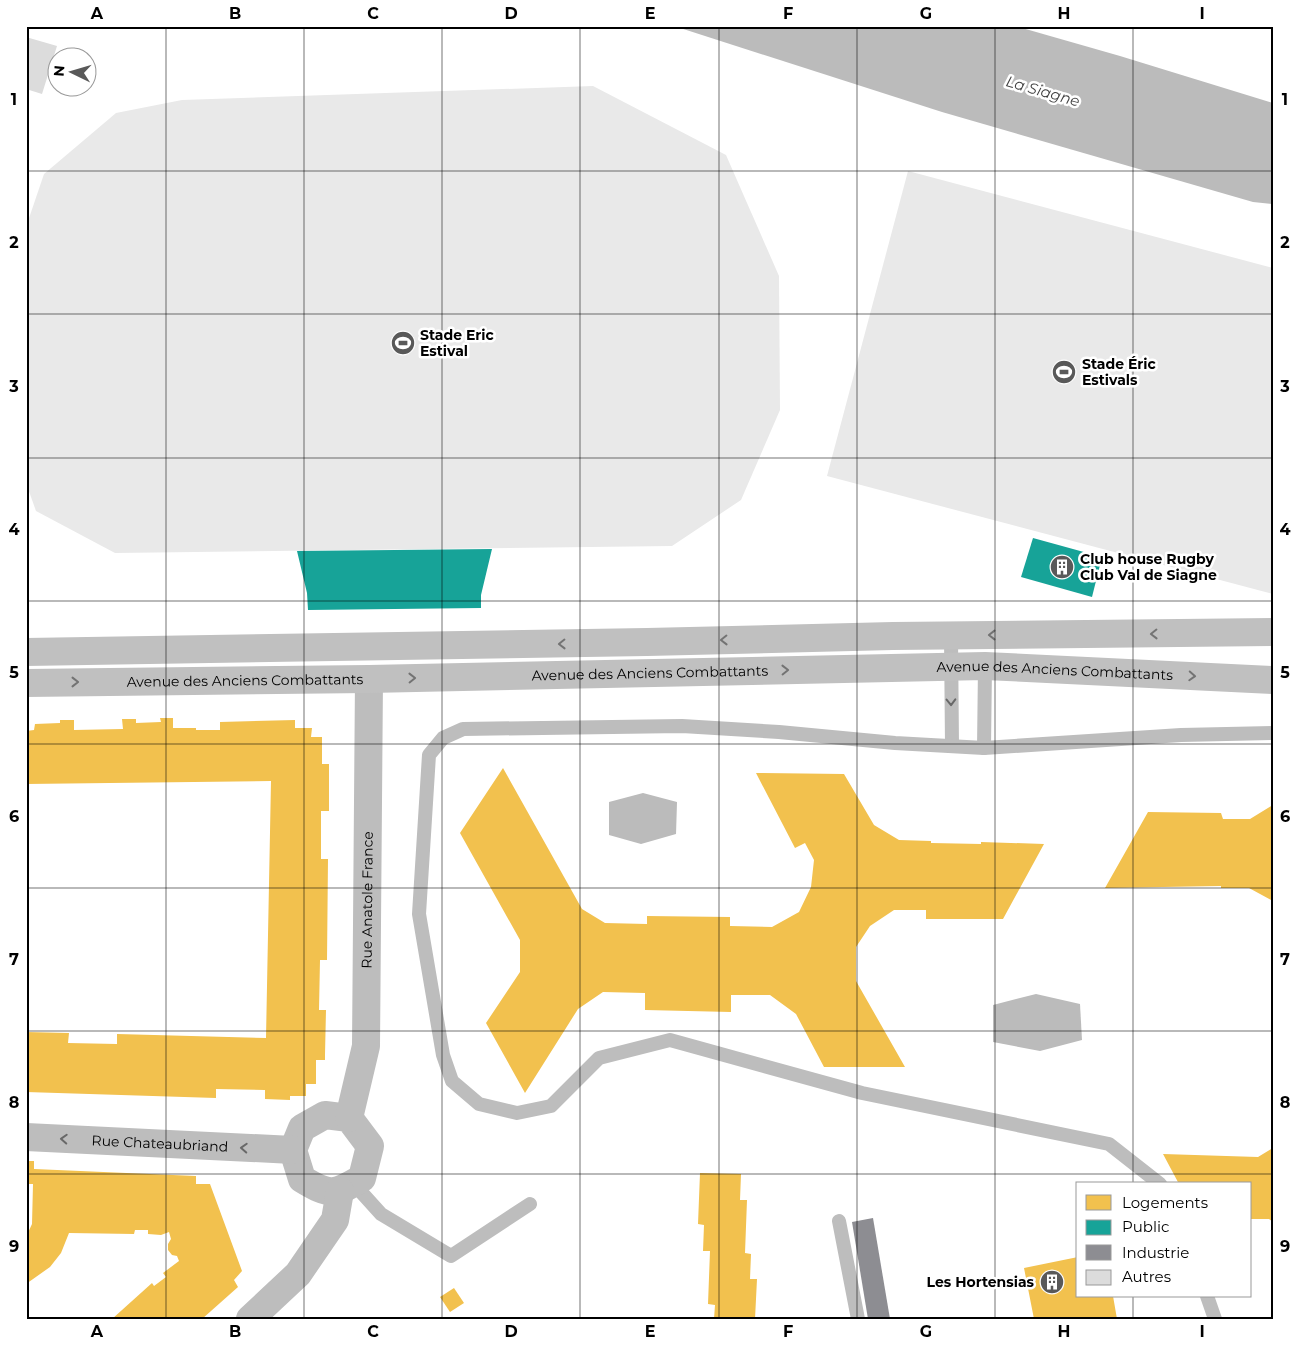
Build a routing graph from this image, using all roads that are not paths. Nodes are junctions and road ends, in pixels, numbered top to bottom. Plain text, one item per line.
1 (1273, 632) edge
2 (951, 636) junction
3 (26, 652) edge
4 (952, 666) junction
5 (985, 666) junction
6 (369, 679) junction
7 (1273, 680) edge
8 (26, 683) edge
9 (1273, 733) edge
10 (952, 746) junction
11 (984, 748) junction
12 (349, 1118) junction
13 (26, 1137) edge
14 (293, 1150) junction
15 (1157, 1182) edge
16 (346, 1187) junction
17 (530, 1204) dead end
18 (839, 1222) dead end
19 (1208, 1298) edge
20 (250, 1319) edge
21 (858, 1319) edge
22 (1215, 1319) edge

1 -> 2 main road
2 -> 3 main road
2 - 4 lane
4 - 5 main road, Avenue des Anciens Combattants
6 -> 4 main road, Avenue des Anciens Combattants
4 -> 10 lane
5 -> 7 main road, Avenue des Anciens Combattants
5 - 11 lane
8 -> 6 main road, Avenue des Anciens Combattants
6 - 12 street, Rue Anatole France
9 - 11 lane
10 - 11 lane
10 - 15 lane
12 - 14 street
12 - 16 street
14 -> 13 street, Rue Chateaubriand
14 - 16 street
16 - 17 lane
16 - 20 street
18 - 21 lane
19 - 22 lane

